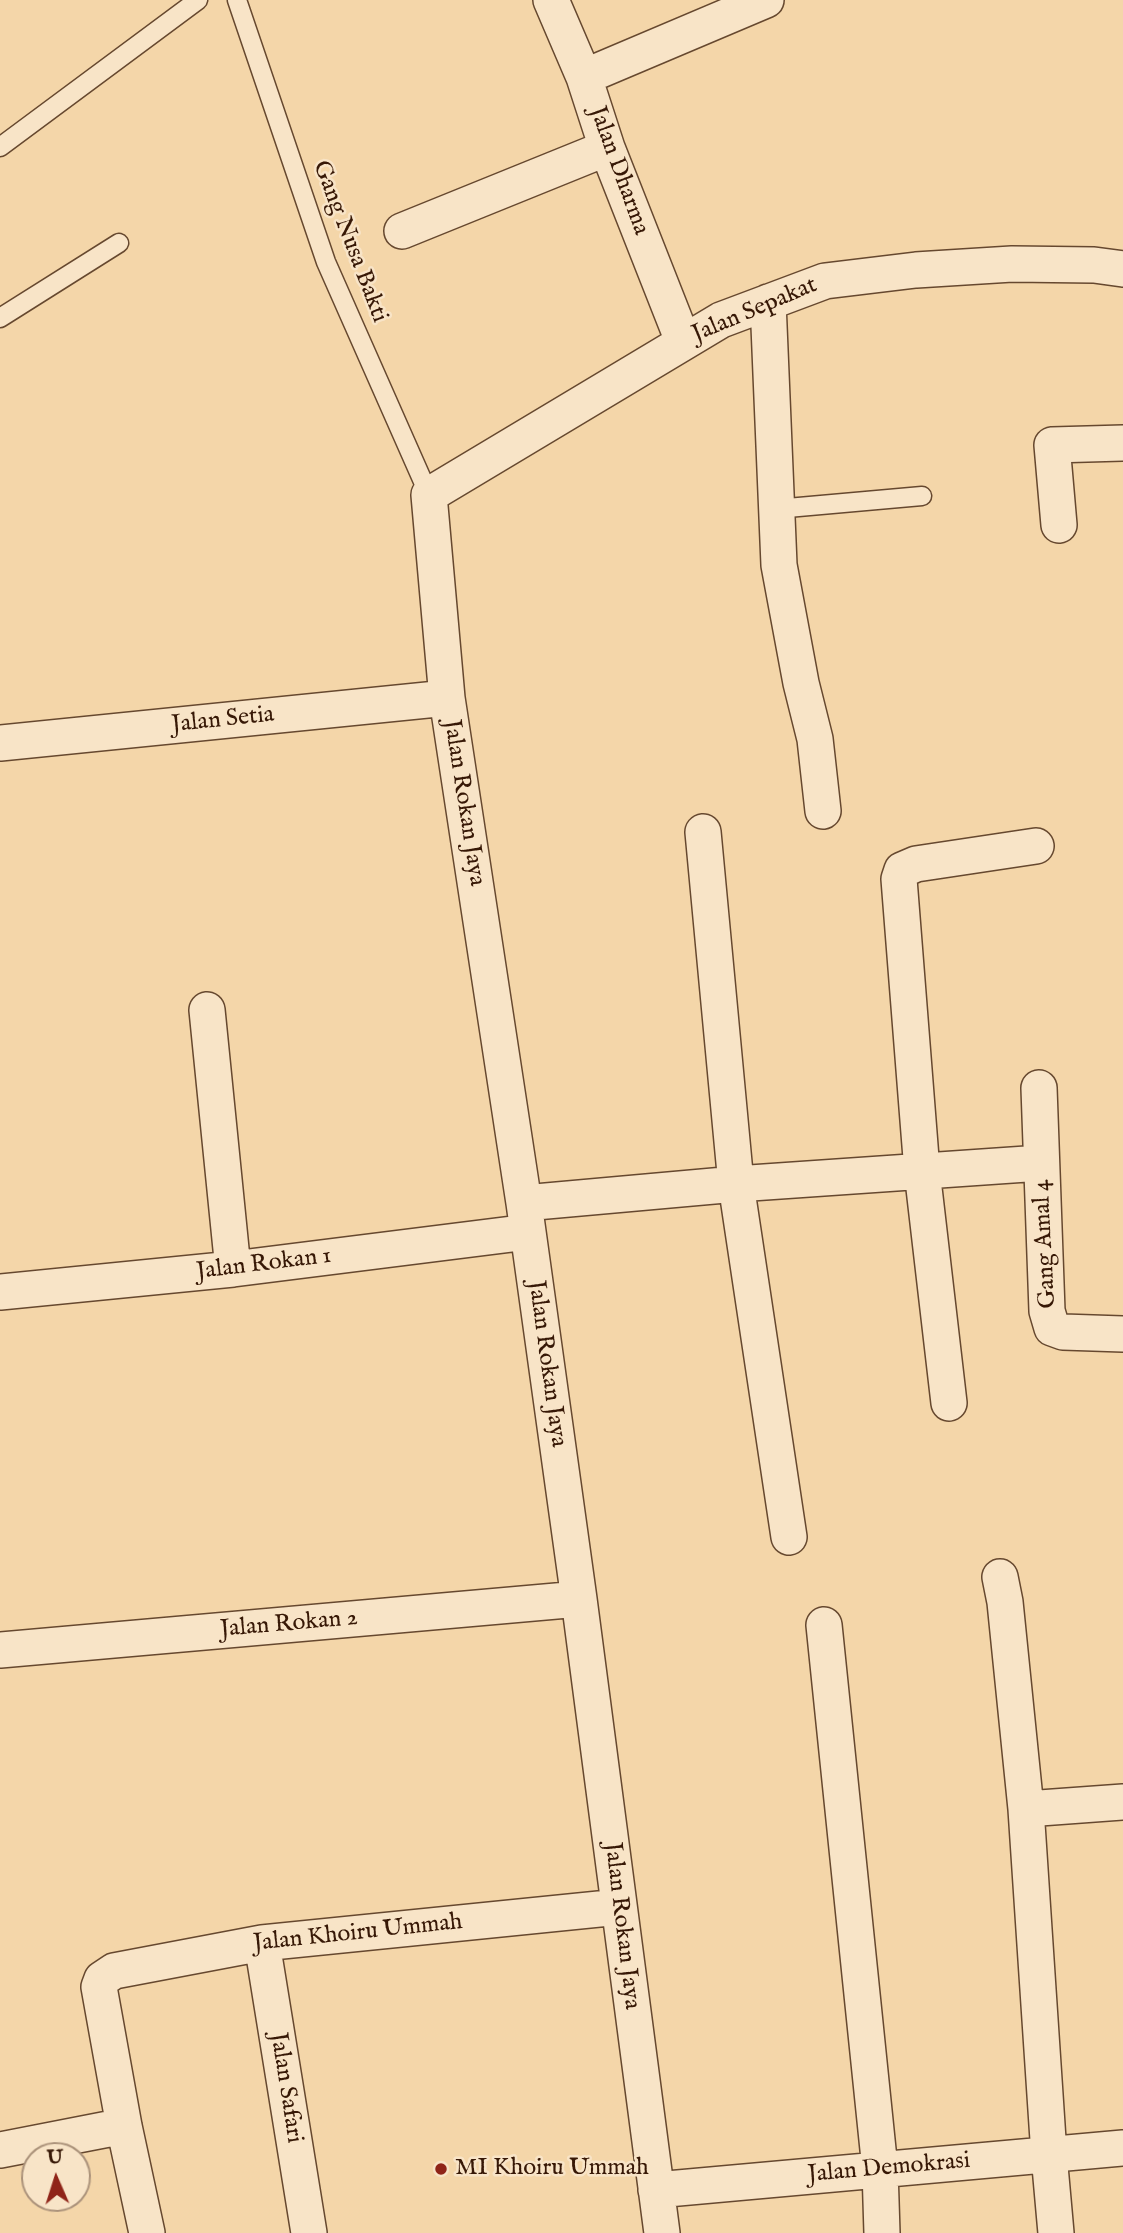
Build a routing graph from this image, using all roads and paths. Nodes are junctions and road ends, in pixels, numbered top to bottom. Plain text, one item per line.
1 (198, 0) edge
2 (237, 0) edge
3 (551, 0) edge
4 (766, 0) edge
5 (584, 77) junction
6 (0, 147) edge
7 (607, 148) junction
8 (402, 231) dead end
9 (119, 243) dead end
10 (1123, 269) edge
11 (768, 302) junction
12 (0, 318) edge
13 (683, 341) junction
14 (1123, 443) edge
15 (429, 495) junction
16 (922, 496) dead end
17 (776, 509) junction
18 (1059, 525) dead end
19 (447, 698) junction
20 (0, 743) edge
21 (823, 811) dead end
22 (704, 832) dead end
23 (1036, 846) dead end
24 (207, 1010) dead end
25 (1039, 1088) dead end
26 (1041, 1163) junction
27 (922, 1171) junction
28 (736, 1184) junction
29 (526, 1218) junction
30 (233, 1269) junction
31 (0, 1292) edge
32 (1123, 1334) edge
33 (949, 1403) dead end
34 (789, 1537) dead end
35 (1000, 1577) dead end
36 (579, 1599) junction
37 (824, 1625) dead end
38 (0, 1650) edge
39 (1123, 1802) edge
40 (1026, 1809) junction
41 (619, 1907) junction
42 (262, 1943) junction
43 (124, 2126) junction
44 (1123, 2148) edge
45 (0, 2150) edge
46 (1049, 2155) junction
47 (880, 2169) junction
48 (656, 2190) junction
49 (147, 2233) edge
50 (309, 2233) edge
51 (662, 2233) edge
52 (882, 2233) edge
53 (1056, 2233) edge

1 - 6 lane
2 - 15 lane, Gang Nusa Bakti
3 - 5 street, Jalan Dharma
4 - 5 street
5 - 7 street, Jalan Dharma
7 - 8 street
7 - 13 street, Jalan Dharma
9 - 12 lane
10 - 11 street, Jalan Sepakat
11 - 13 street, Jalan Sepakat
11 - 17 street
13 - 15 street, Jalan Sepakat
14 - 18 street
15 - 19 street, Jalan Rokan Jaya
16 - 17 lane
17 - 21 street
19 - 20 street, Jalan Setia
19 - 29 street, Jalan Rokan Jaya
22 - 28 street
23 - 27 street
24 - 30 street
25 - 26 street, Gang Amal 4
26 - 27 street, Jalan Rokan 1
26 - 32 street, Gang Amal 4
27 - 28 street, Jalan Rokan 1
27 - 33 street
28 - 29 street, Jalan Rokan 1
28 - 34 street
29 - 30 street, Jalan Rokan 1
29 - 36 street, Jalan Rokan Jaya
30 - 31 street, Jalan Rokan 1
35 - 40 street
36 - 38 street, Jalan Rokan 2
36 - 41 street, Jalan Rokan Jaya
37 - 47 street
39 - 40 street
40 - 46 street
41 - 42 street, Jalan Khoiru Ummah
41 - 48 street, Jalan Rokan Jaya
42 - 43 street, Jalan Khoiru Ummah
42 - 50 street, Jalan Safari
43 - 45 street
43 - 49 street
44 - 46 street, Jalan Demokrasi
46 - 47 street, Jalan Demokrasi
46 - 53 street
47 - 48 street, Jalan Demokrasi
47 - 52 street
48 - 51 street, Jalan Rokan Jaya

